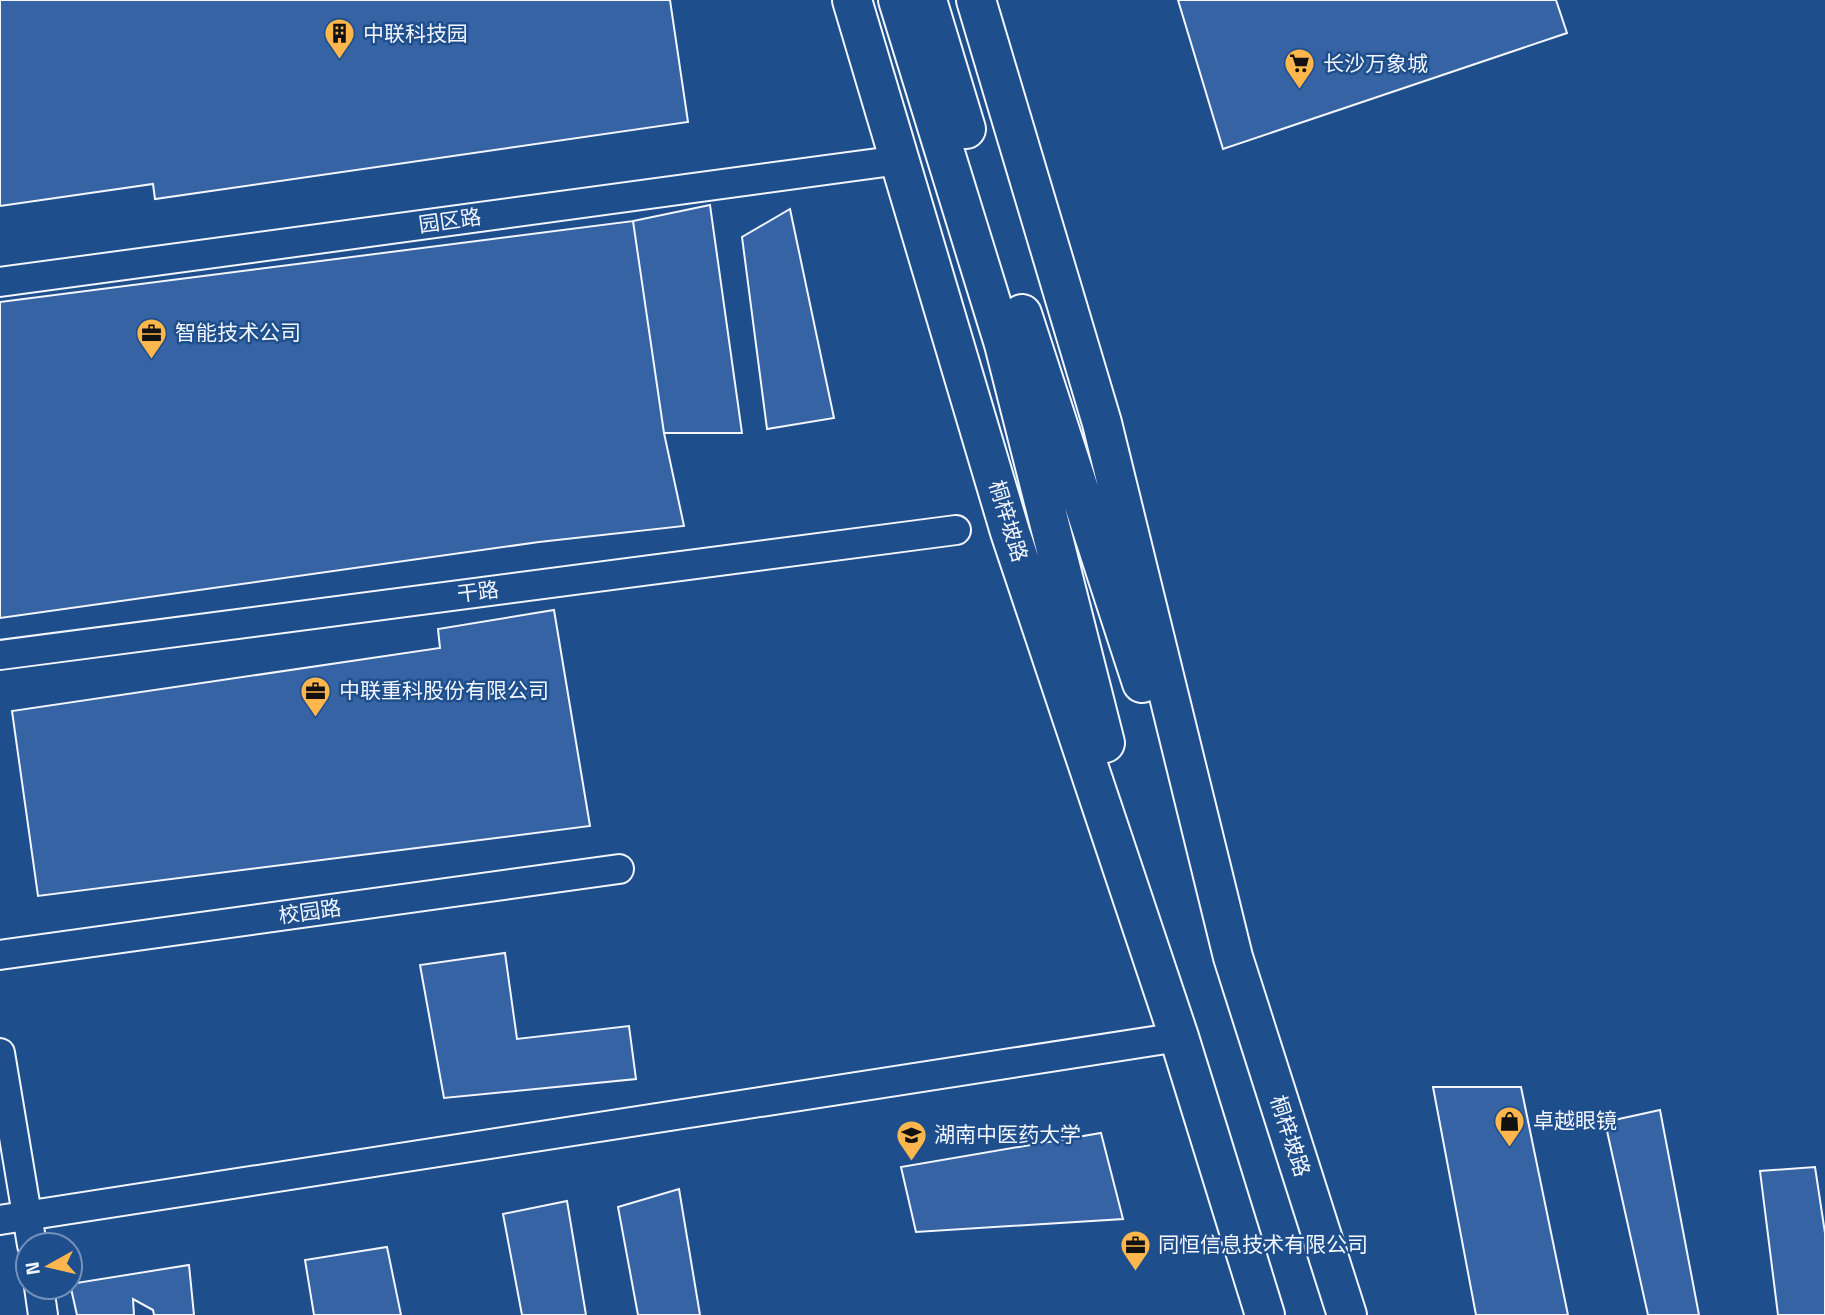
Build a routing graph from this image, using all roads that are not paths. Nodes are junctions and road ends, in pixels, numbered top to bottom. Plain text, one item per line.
1 (852, 0) edge
2 (898, 0) edge
3 (927, 0) edge
4 (975, 0) edge
5 (900, 160) junction
6 (0, 282) edge
7 (956, 530) dead end
8 (0, 654) edge
9 (619, 869) dead end
10 (0, 955) edge
11 (1233, 957) junction
12 (1179, 1038) junction
13 (0, 1053) edge
14 (14, 1218) edge
15 (1265, 1315) edge
16 (1347, 1315) edge

1 - 5 main road, 桐梓坡路
2 - 12 main road, 桐梓坡路
3 - 11 main road, 桐梓坡路
4 - 11 main road, 桐梓坡路
5 - 6 street, 园区路
5 - 12 main road, 桐梓坡路
7 - 8 street, 干路
9 - 10 street, 校园路
11 - 16 main road, 桐梓坡路
12 - 14 street
12 - 15 main road, 桐梓坡路
13 - 14 street

